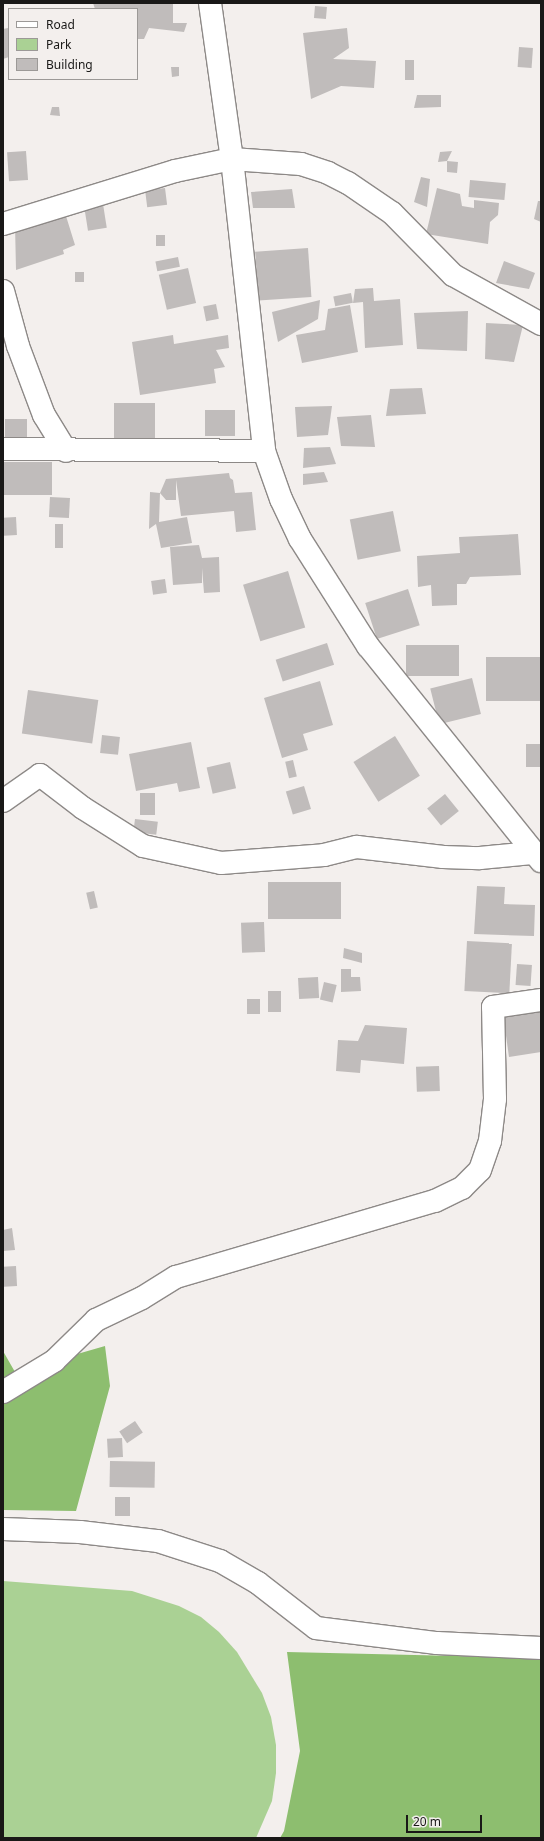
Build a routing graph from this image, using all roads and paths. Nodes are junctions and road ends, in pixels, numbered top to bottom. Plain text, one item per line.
1 (210, 3) edge
2 (232, 159) junction
3 (3, 224) edge
4 (3, 291) edge
5 (541, 324) edge
6 (3, 449) edge
7 (66, 451) junction
8 (264, 451) junction
9 (3, 801) edge
10 (537, 857) edge
11 (541, 1000) edge
12 (3, 1392) edge
13 (3, 1529) edge
14 (541, 1648) edge

1 - 2 street
2 - 3 street
2 - 5 street
2 - 8 street
4 - 7 street
6 - 7 street
7 - 8 street
8 - 10 street
9 - 10 street
11 - 12 street
13 - 14 street

